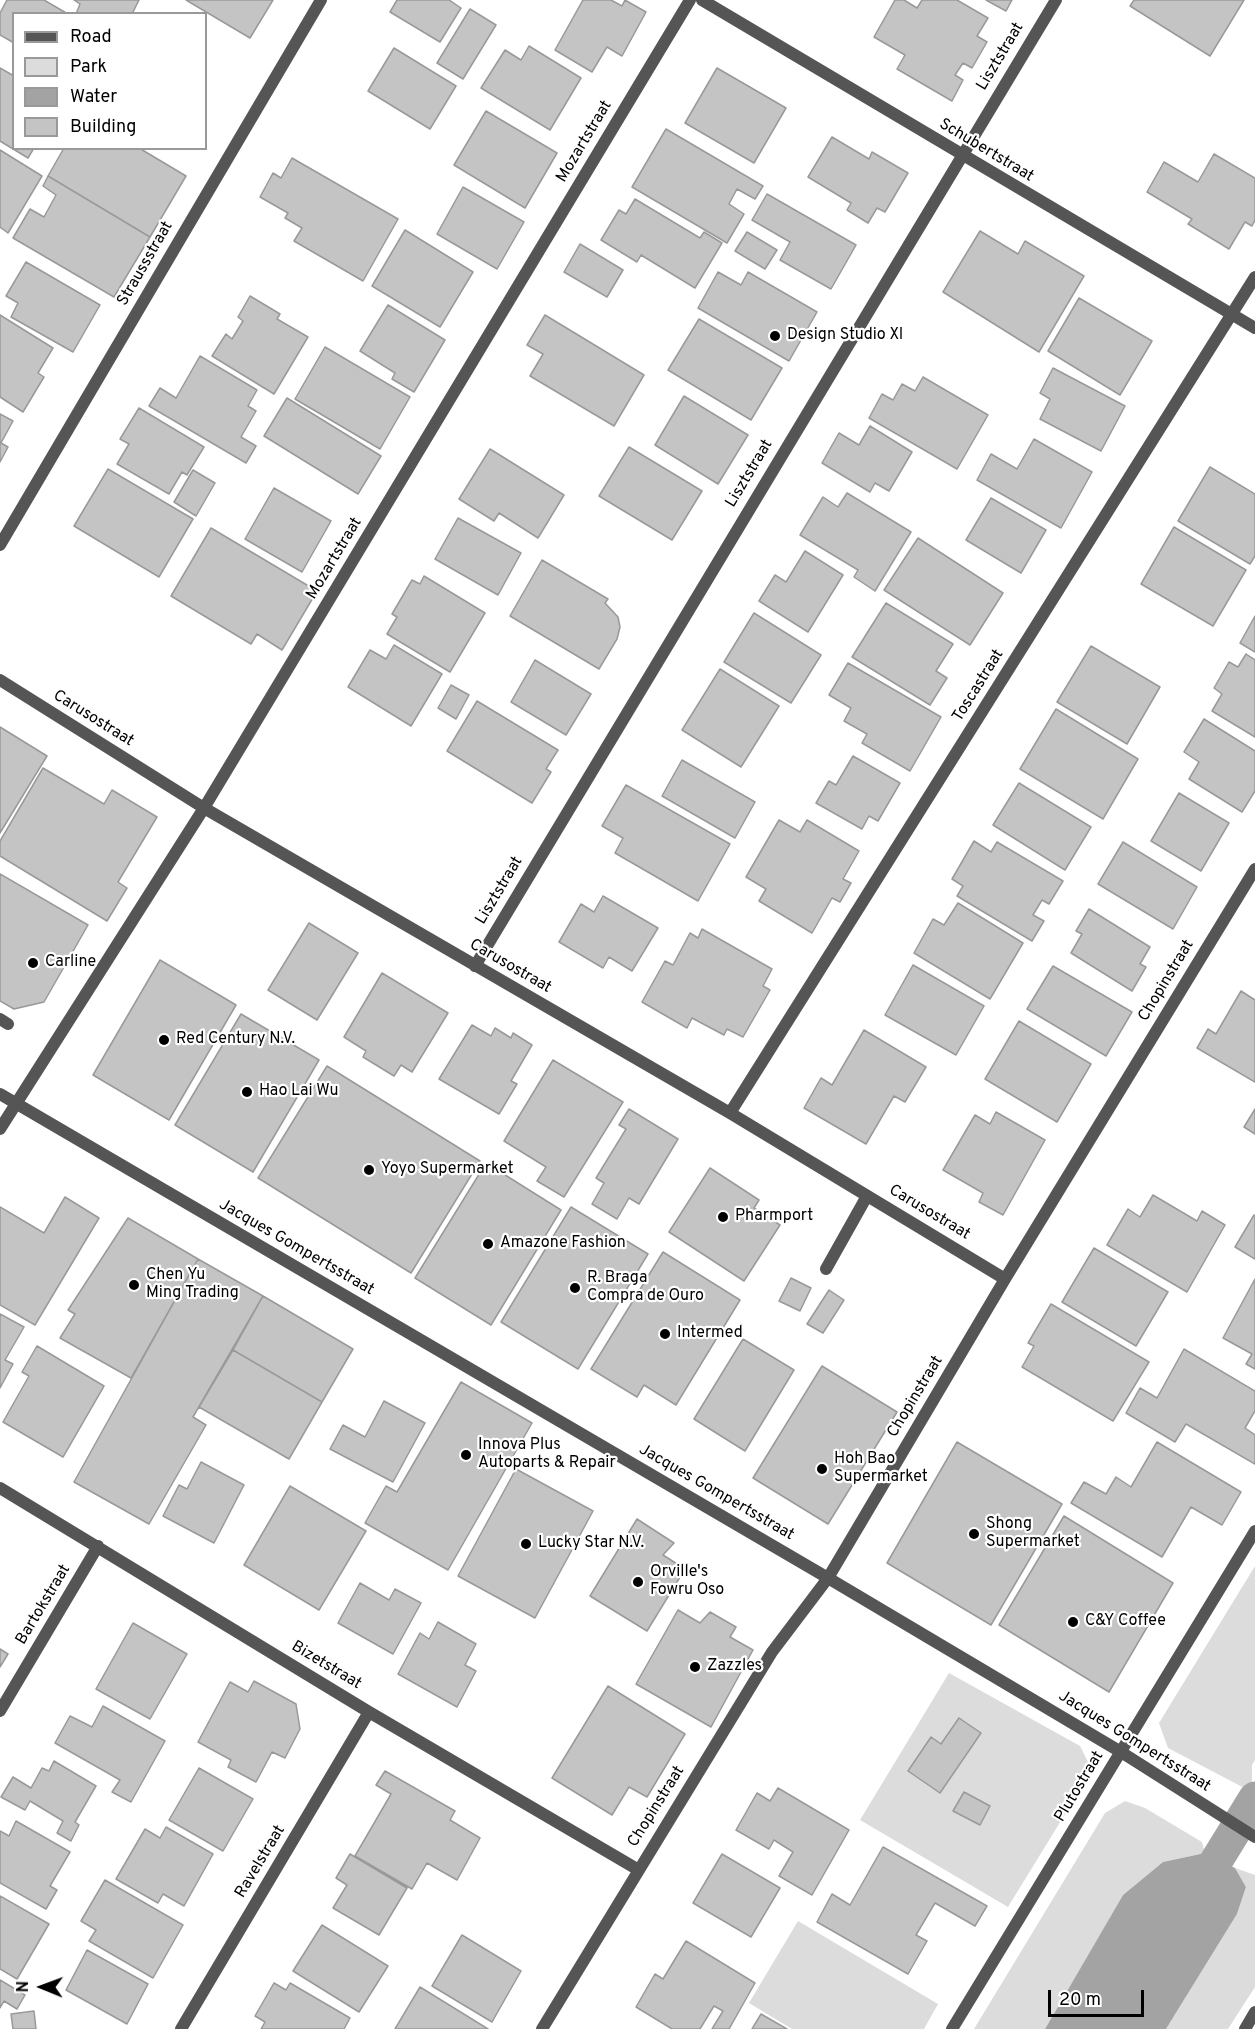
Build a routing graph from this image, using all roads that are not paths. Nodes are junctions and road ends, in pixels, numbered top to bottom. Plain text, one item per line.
1 (321, 0) edge
2 (690, 0) edge
3 (702, 0) edge
4 (1056, 0) edge
5 (960, 156) junction
6 (1255, 277) edge
7 (1232, 315) junction
8 (1255, 328) edge
9 (0, 545) edge
10 (0, 680) edge
11 (204, 808) junction
12 (1255, 869) edge
13 (475, 966) junction
14 (0, 1094) edge
15 (16, 1104) junction
16 (730, 1113) junction
17 (0, 1129) edge
18 (867, 1196) junction
19 (826, 1269) dead end
20 (1005, 1279) junction
21 (0, 1488) edge
22 (1255, 1531) edge
23 (98, 1546) junction
24 (828, 1578) junction
25 (0, 1712) edge
26 (369, 1712) junction
27 (1121, 1752) junction
28 (1255, 1837) edge
29 (637, 1869) junction
30 (1255, 2012) edge
31 (181, 2029) edge
32 (542, 2029) edge
33 (952, 2029) edge
34 (1245, 2029) edge

1 - 9 street, Straussstraat
2 - 11 street, Mozartstraat
3 - 5 street, Schubertstraat
4 - 5 street, Lisztstraat
5 - 7 street, Schubertstraat
5 - 13 street, Lisztstraat
6 - 7 street, Toscastraat
7 - 8 street, Schubertstraat
7 - 16 street, Toscastraat
10 - 11 street, Carusostraat
11 - 13 street, Carusostraat
11 - 15 street, Mozartstraat
12 - 20 street, Chopinstraat
13 - 16 street, Carusostraat
14 - 15 street, Jacques Gompertsstraat
15 - 17 street, Mozartstraat
15 - 24 street, Jacques Gompertsstraat
16 - 18 street, Carusostraat
18 - 19 street
18 - 20 street, Carusostraat
20 - 24 street, Chopinstraat
21 - 23 street, Bizetstraat
22 - 27 street, Plutostraat
23 - 25 street, Bartokstraat
23 - 26 street, Bizetstraat
24 - 27 street, Jacques Gompertsstraat
24 - 29 street, Chopinstraat
26 - 29 street, Bizetstraat
26 - 31 street, Ravelstraat
27 - 28 street, Jacques Gompertsstraat
27 - 33 street, Plutostraat
29 - 32 street, Chopinstraat
30 - 34 street

